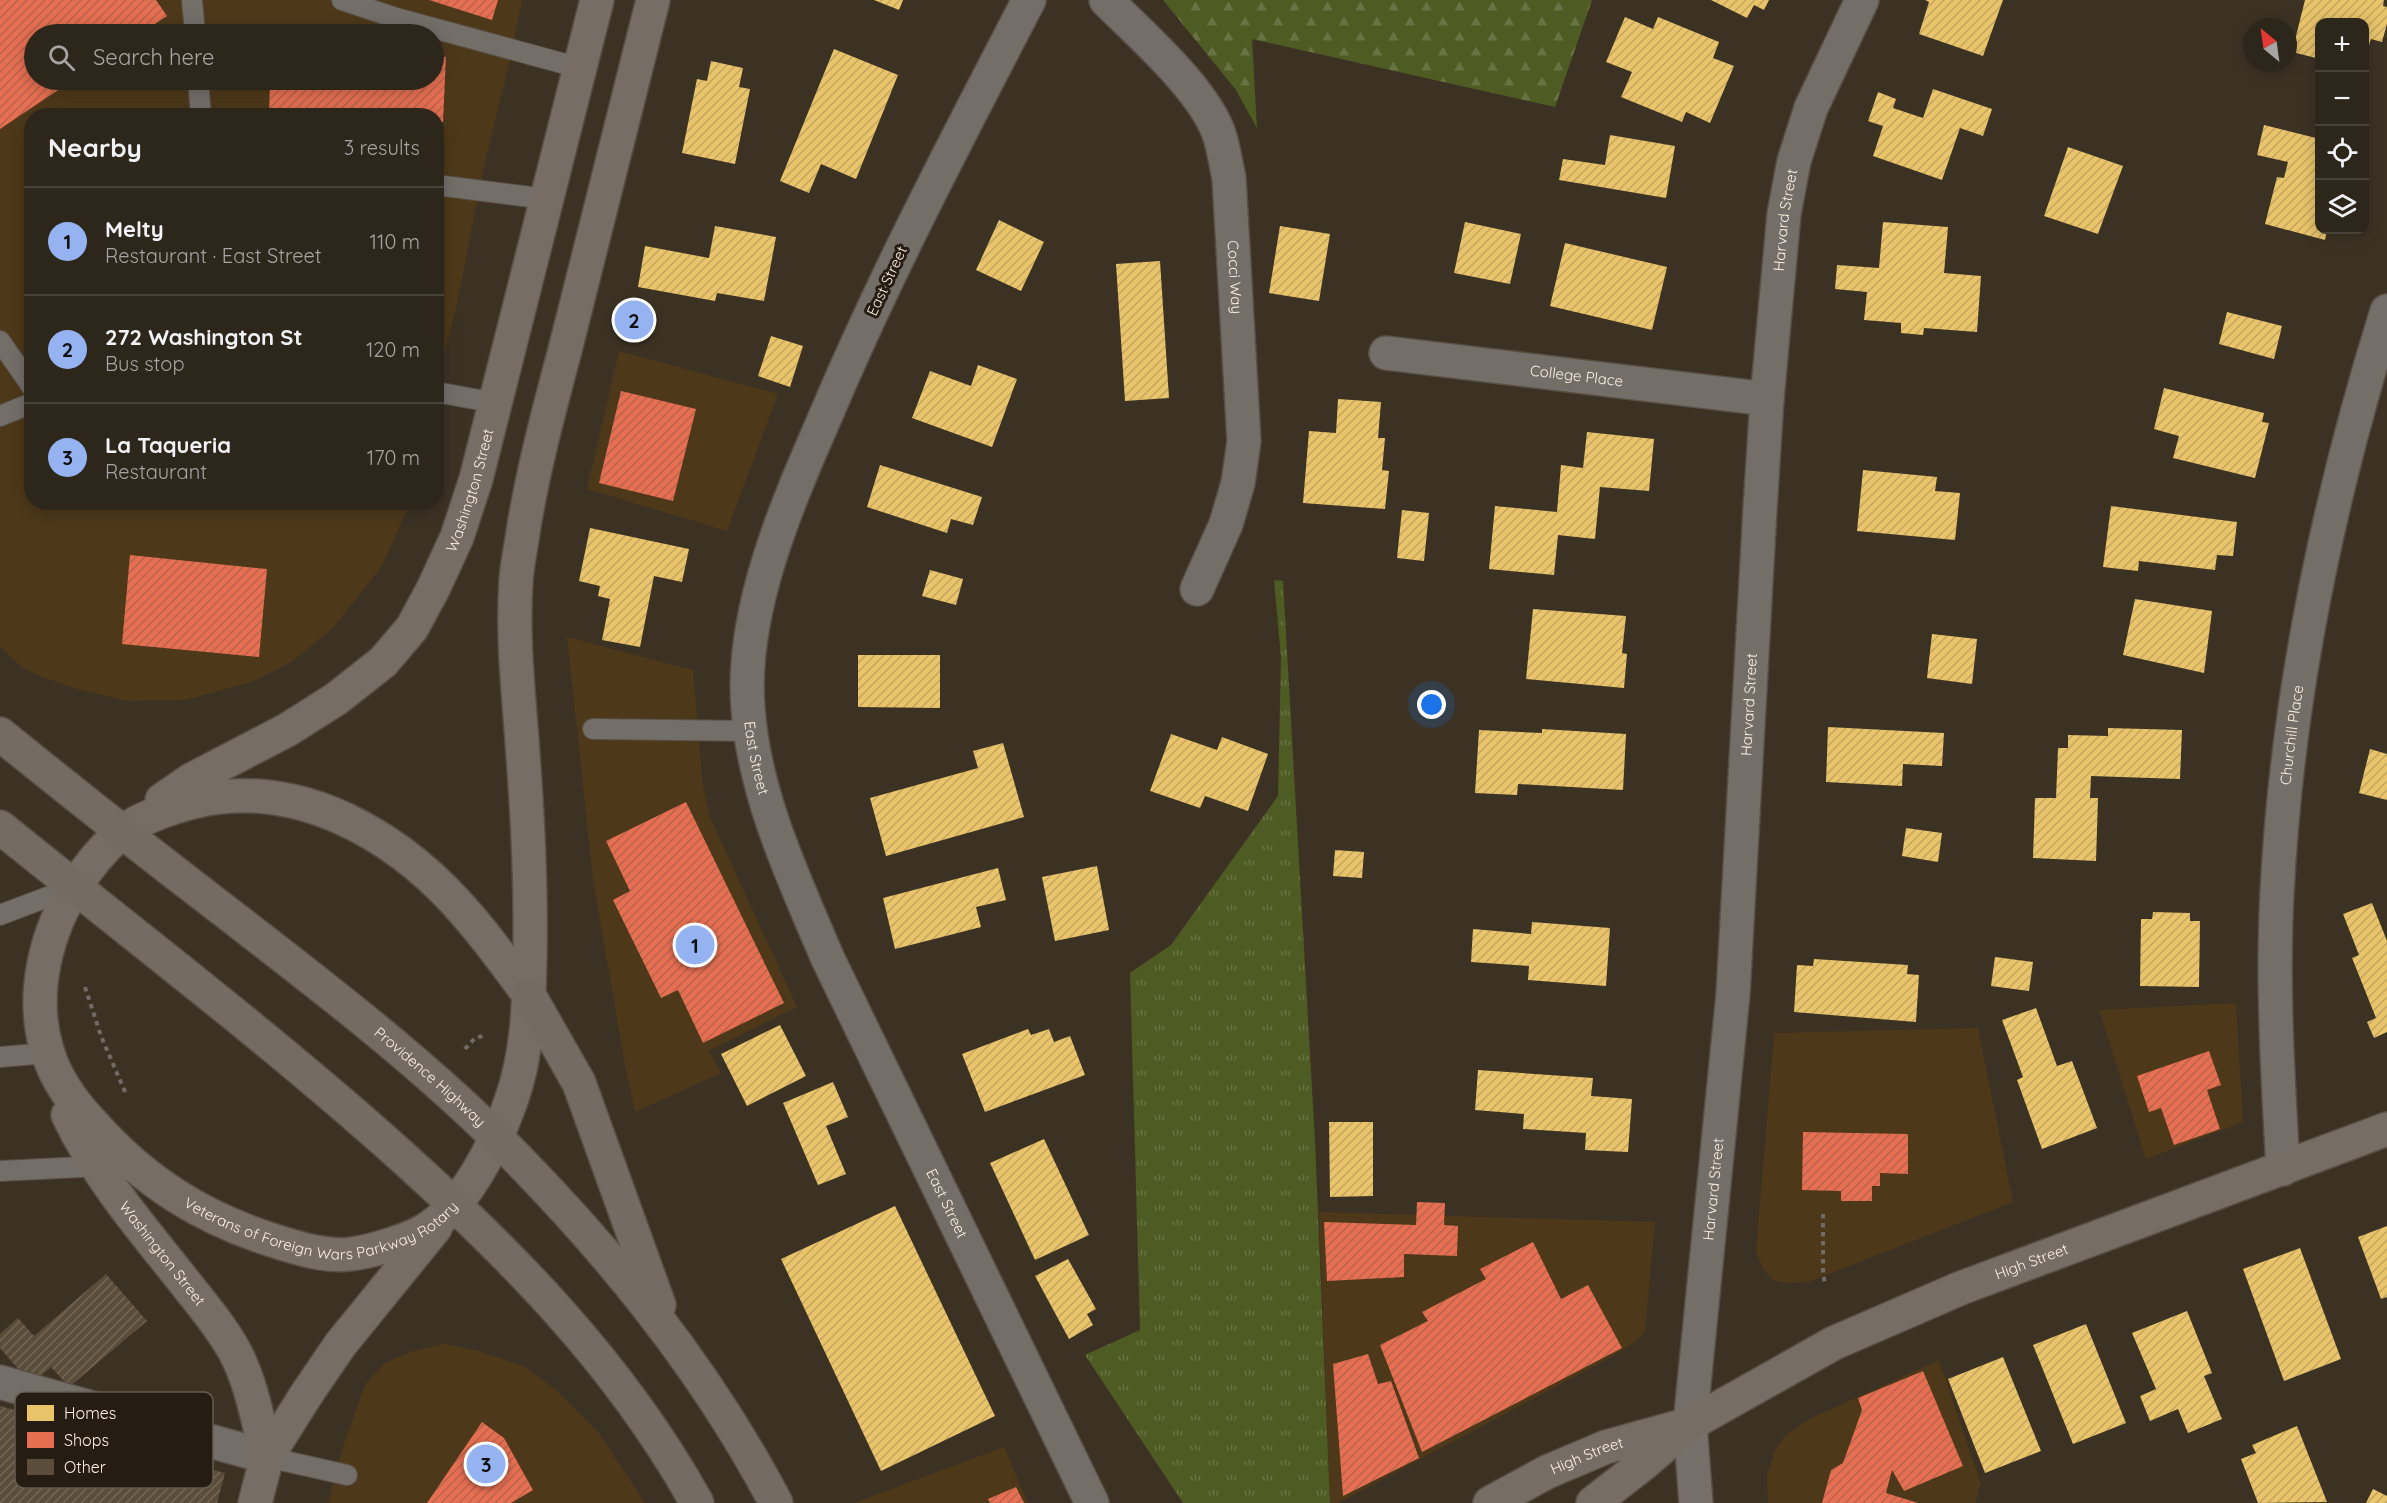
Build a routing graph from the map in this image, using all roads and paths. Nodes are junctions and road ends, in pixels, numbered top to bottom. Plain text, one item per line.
1 (192, 0) edge
2 (342, 0) edge
3 (597, 0) edge
4 (653, 0) edge
5 (1029, 0) edge
6 (1106, 0) edge
7 (1862, 0) edge
8 (194, 24) edge
9 (418, 24) edge
10 (444, 31) edge
11 (580, 68) junction
12 (199, 90) edge
13 (200, 108) edge
14 (444, 187) edge
15 (547, 199) junction
16 (2387, 311) edge
17 (0, 341) edge
18 (1386, 353) dead end
19 (24, 369) edge
20 (444, 393) edge
21 (1767, 399) junction
22 (496, 403) junction
23 (24, 406) edge
24 (0, 416) edge
25 (1197, 589) dead end
26 (593, 729) dead end
27 (751, 731) junction
28 (0, 734) edge
29 (0, 827) edge
30 (123, 831) junction
31 (74, 887) junction
32 (0, 915) edge
33 (84, 985) dead end
34 (529, 994) junction
35 (490, 1033) dead end
36 (465, 1049) dead end
37 (47, 1053) junction
38 (0, 1057) edge
39 (131, 1102) dead end
40 (2387, 1129) edge
41 (497, 1138) junction
42 (131, 1164) junction
43 (96, 1166) junction
44 (2283, 1169) junction
45 (0, 1171) edge
46 (455, 1203) junction
47 (1823, 1214) dead end
48 (1825, 1284) dead end
49 (669, 1332) junction
50 (0, 1382) edge
51 (36, 1392) edge
52 (1690, 1424) junction
53 (213, 1442) edge
54 (267, 1457) junction
55 (347, 1475) dead end
56 (255, 1503) edge
57 (697, 1503) edge
58 (776, 1503) edge
59 (1092, 1503) edge
60 (1490, 1503) edge
61 (1593, 1503) edge
62 (1696, 1503) edge

1 - 8 lane
2 - 9 lane
3 - 11 main road, Washington Street
4 - 34 main road
5 - 27 street, East Street
6 - 25 street, Cocci Way
7 - 21 street, Harvard Street
10 - 11 lane
11 - 15 main road, Washington Street
12 - 13 lane
14 - 15 lane
15 - 22 main road, Washington Street
16 - 44 street, Churchill Place
17 - 19 lane
18 - 21 street, College Place
20 - 22 lane
21 - 52 street, Harvard Street
22 - 30 main road, Washington Street
23 - 24 lane
26 - 27 lane
27 - 59 street, East Street
28 - 30 highway, Providence Highway
29 - 31 highway
30 - 31 main road, Veterans of Foreign Wars Parkway Rotary
30 - 34 main road, Veterans of Foreign Wars Parkway Rotary
30 - 41 highway, Providence Highway
31 - 32 lane
31 - 37 main road, Veterans of Foreign Wars Parkway Rotary
31 - 46 highway
33 - 39 path
34 - 41 main road, Veterans of Foreign Wars Parkway Rotary
34 - 49 highway
35 - 36 path
37 - 38 lane
37 - 42 main road, Veterans of Foreign Wars Parkway Rotary
37 - 43 main road, Washington Street
40 - 44 main road, High Street
41 - 46 main road, Veterans of Foreign Wars Parkway Rotary
41 - 49 highway, Providence Highway
42 - 43 lane
42 - 46 main road, Veterans of Foreign Wars Parkway Rotary
43 - 45 lane
43 - 54 main road, Washington Street
44 - 52 main road, High Street
46 - 54 main road, Washington Street
46 - 57 highway
47 - 48 path
49 - 58 highway, Providence Highway
50 - 51 street
52 - 60 main road, High Street
52 - 61 main road, High Street
52 - 62 main road
53 - 54 street
54 - 55 lane
54 - 56 main road, Washington Street

